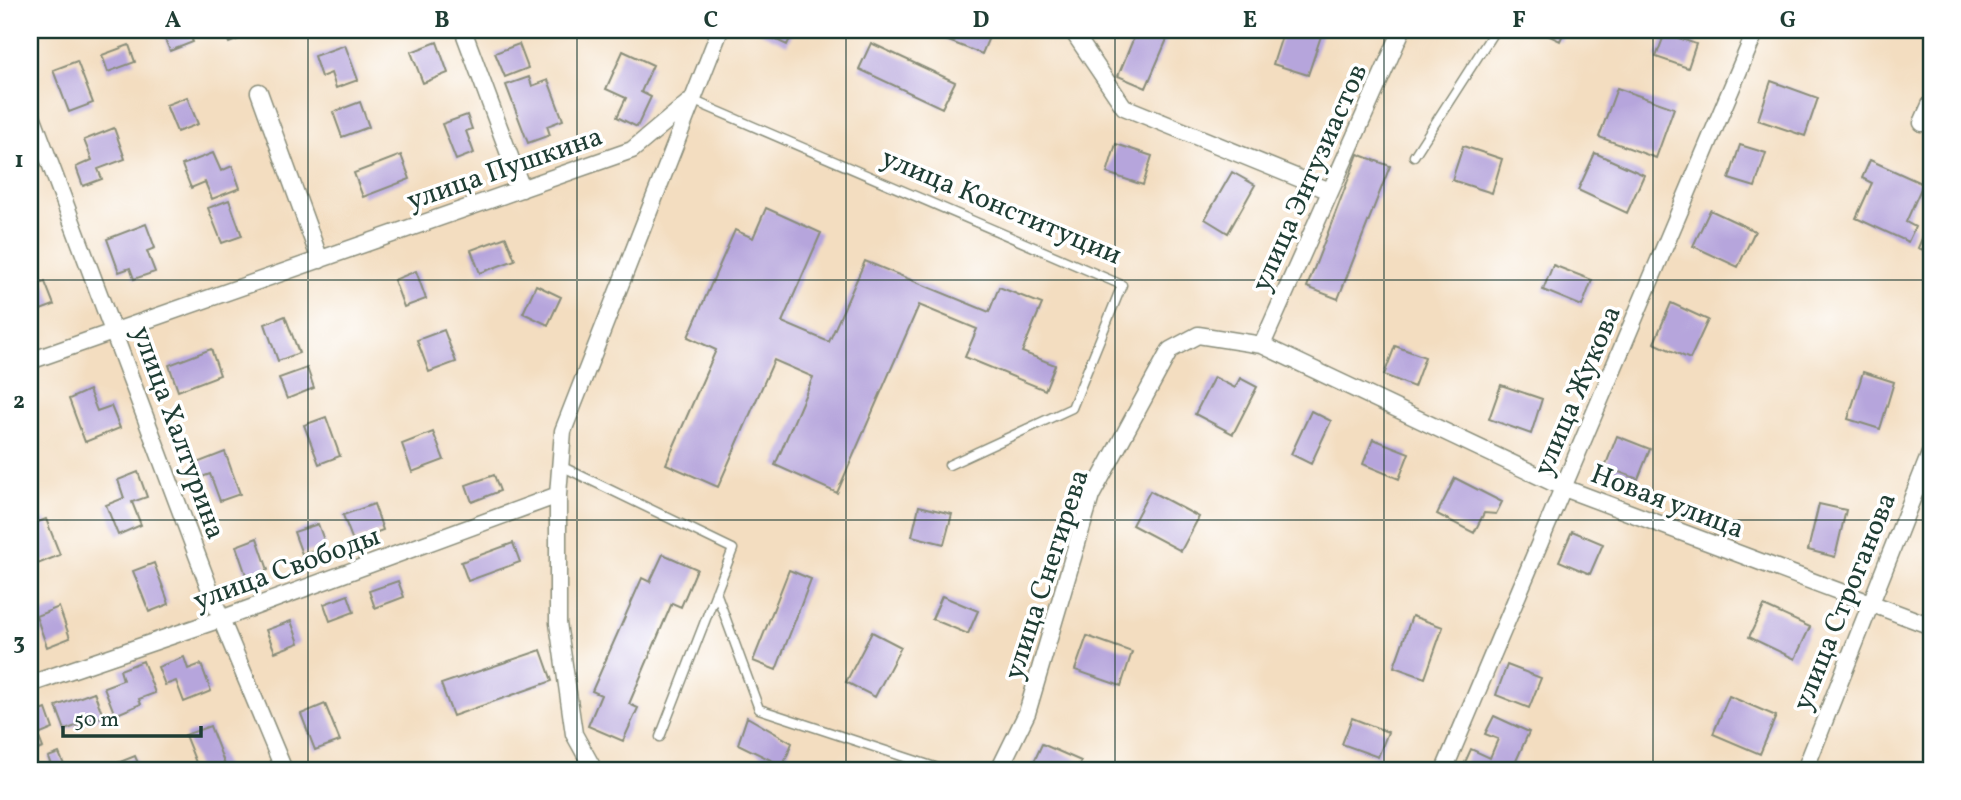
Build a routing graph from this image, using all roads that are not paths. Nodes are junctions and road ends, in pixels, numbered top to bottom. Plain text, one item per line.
1 (463, 30) edge
2 (720, 30) edge
3 (1072, 30) edge
4 (1402, 30) edge
5 (1495, 30) edge
6 (1756, 30) edge
7 (259, 92) dead end
8 (692, 100) junction
9 (1931, 103) edge
10 (30, 110) edge
11 (1922, 122) dead end
12 (1414, 156) dead end
13 (522, 189) junction
14 (1330, 191) junction
15 (320, 260) junction
16 (115, 332) junction
17 (1198, 335) joint
18 (1262, 345) junction
19 (30, 361) edge
20 (1931, 451) edge
21 (949, 465) dead end
22 (561, 466) junction
23 (1564, 488) junction
24 (558, 495) junction
25 (716, 592) junction
26 (1870, 604) junction
27 (221, 619) junction
28 (1931, 626) edge
29 (30, 684) edge
30 (660, 737) dead end
31 (284, 770) edge
32 (594, 770) edge
33 (944, 770) edge
34 (999, 770) edge
35 (1444, 770) edge
36 (1805, 770) edge

1 - 13 street
2 - 8 street
3 - 14 street
4 - 14 street, улица Энтузиастов
5 - 12 lane
6 - 23 street, улица Жукова
7 - 15 street
8 - 13 street, улица Пушкина
8 - 21 lane, улица Конституции
8 - 22 street
9 - 11 street
10 - 16 street, улица Халтурина
13 - 15 street, улица Пушкина
14 - 18 street, улица Энтузиастов
15 - 16 street, улица Пушкина
16 - 19 street, улица Пушкина
16 - 27 street, улица Халтурина
17 - 18 street, Новая улица
17 - 34 street, улица Снегирева
18 - 23 street, Новая улица
20 - 26 street, улица Строганова
22 - 24 street
22 - 25 lane
23 - 26 street, Новая улица
23 - 35 street, улица Жукова
24 - 27 street, улица Свободы
24 - 32 street
25 - 30 lane
25 - 33 lane
26 - 28 street, Новая улица
26 - 36 street, улица Строганова
27 - 29 street, улица Свободы
27 - 31 street, улица Халтурина

